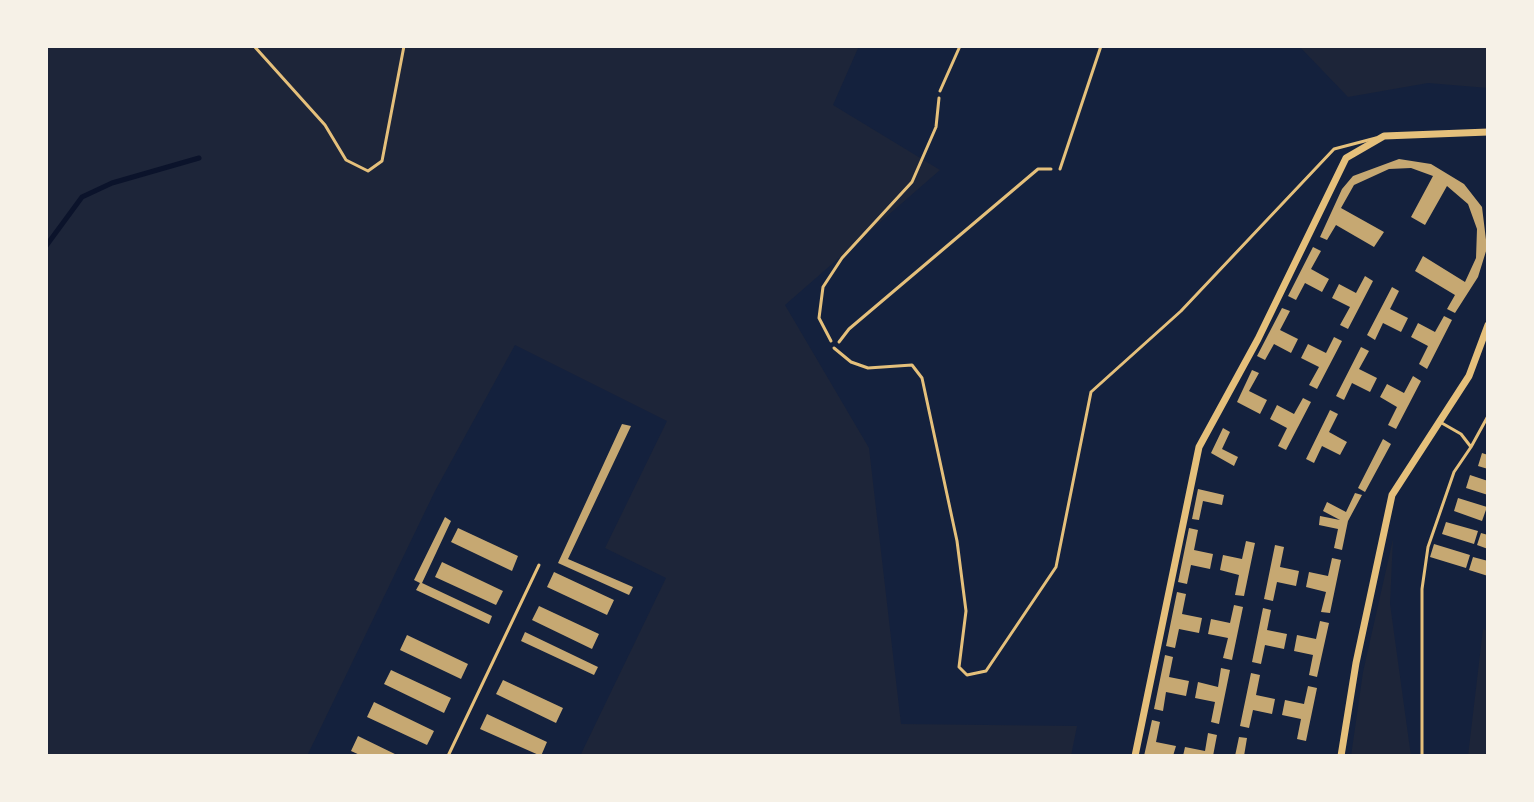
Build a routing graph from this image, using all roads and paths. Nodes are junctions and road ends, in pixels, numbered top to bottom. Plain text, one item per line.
1 (254, 46) edge
2 (404, 46) edge
3 (960, 46) edge
4 (1101, 46) edge
5 (940, 91) joint
6 (1488, 132) edge
7 (1384, 136) junction
8 (1060, 169) joint
9 (1488, 325) edge
10 (834, 348) junction
11 (1488, 416) edge
12 (1440, 421) junction
13 (1471, 447) junction
14 (539, 565) dead end
15 (448, 756) edge
16 (1135, 756) edge
17 (1341, 756) edge
18 (1422, 756) edge

1 - 2 path
3 - 5 lane
4 - 8 lane
5 - 10 path
6 - 7 street
7 - 10 lane
7 - 16 street
8 - 10 path
9 - 12 street
11 - 13 lane
12 - 13 lane
12 - 17 street
13 - 18 lane
14 - 15 lane

